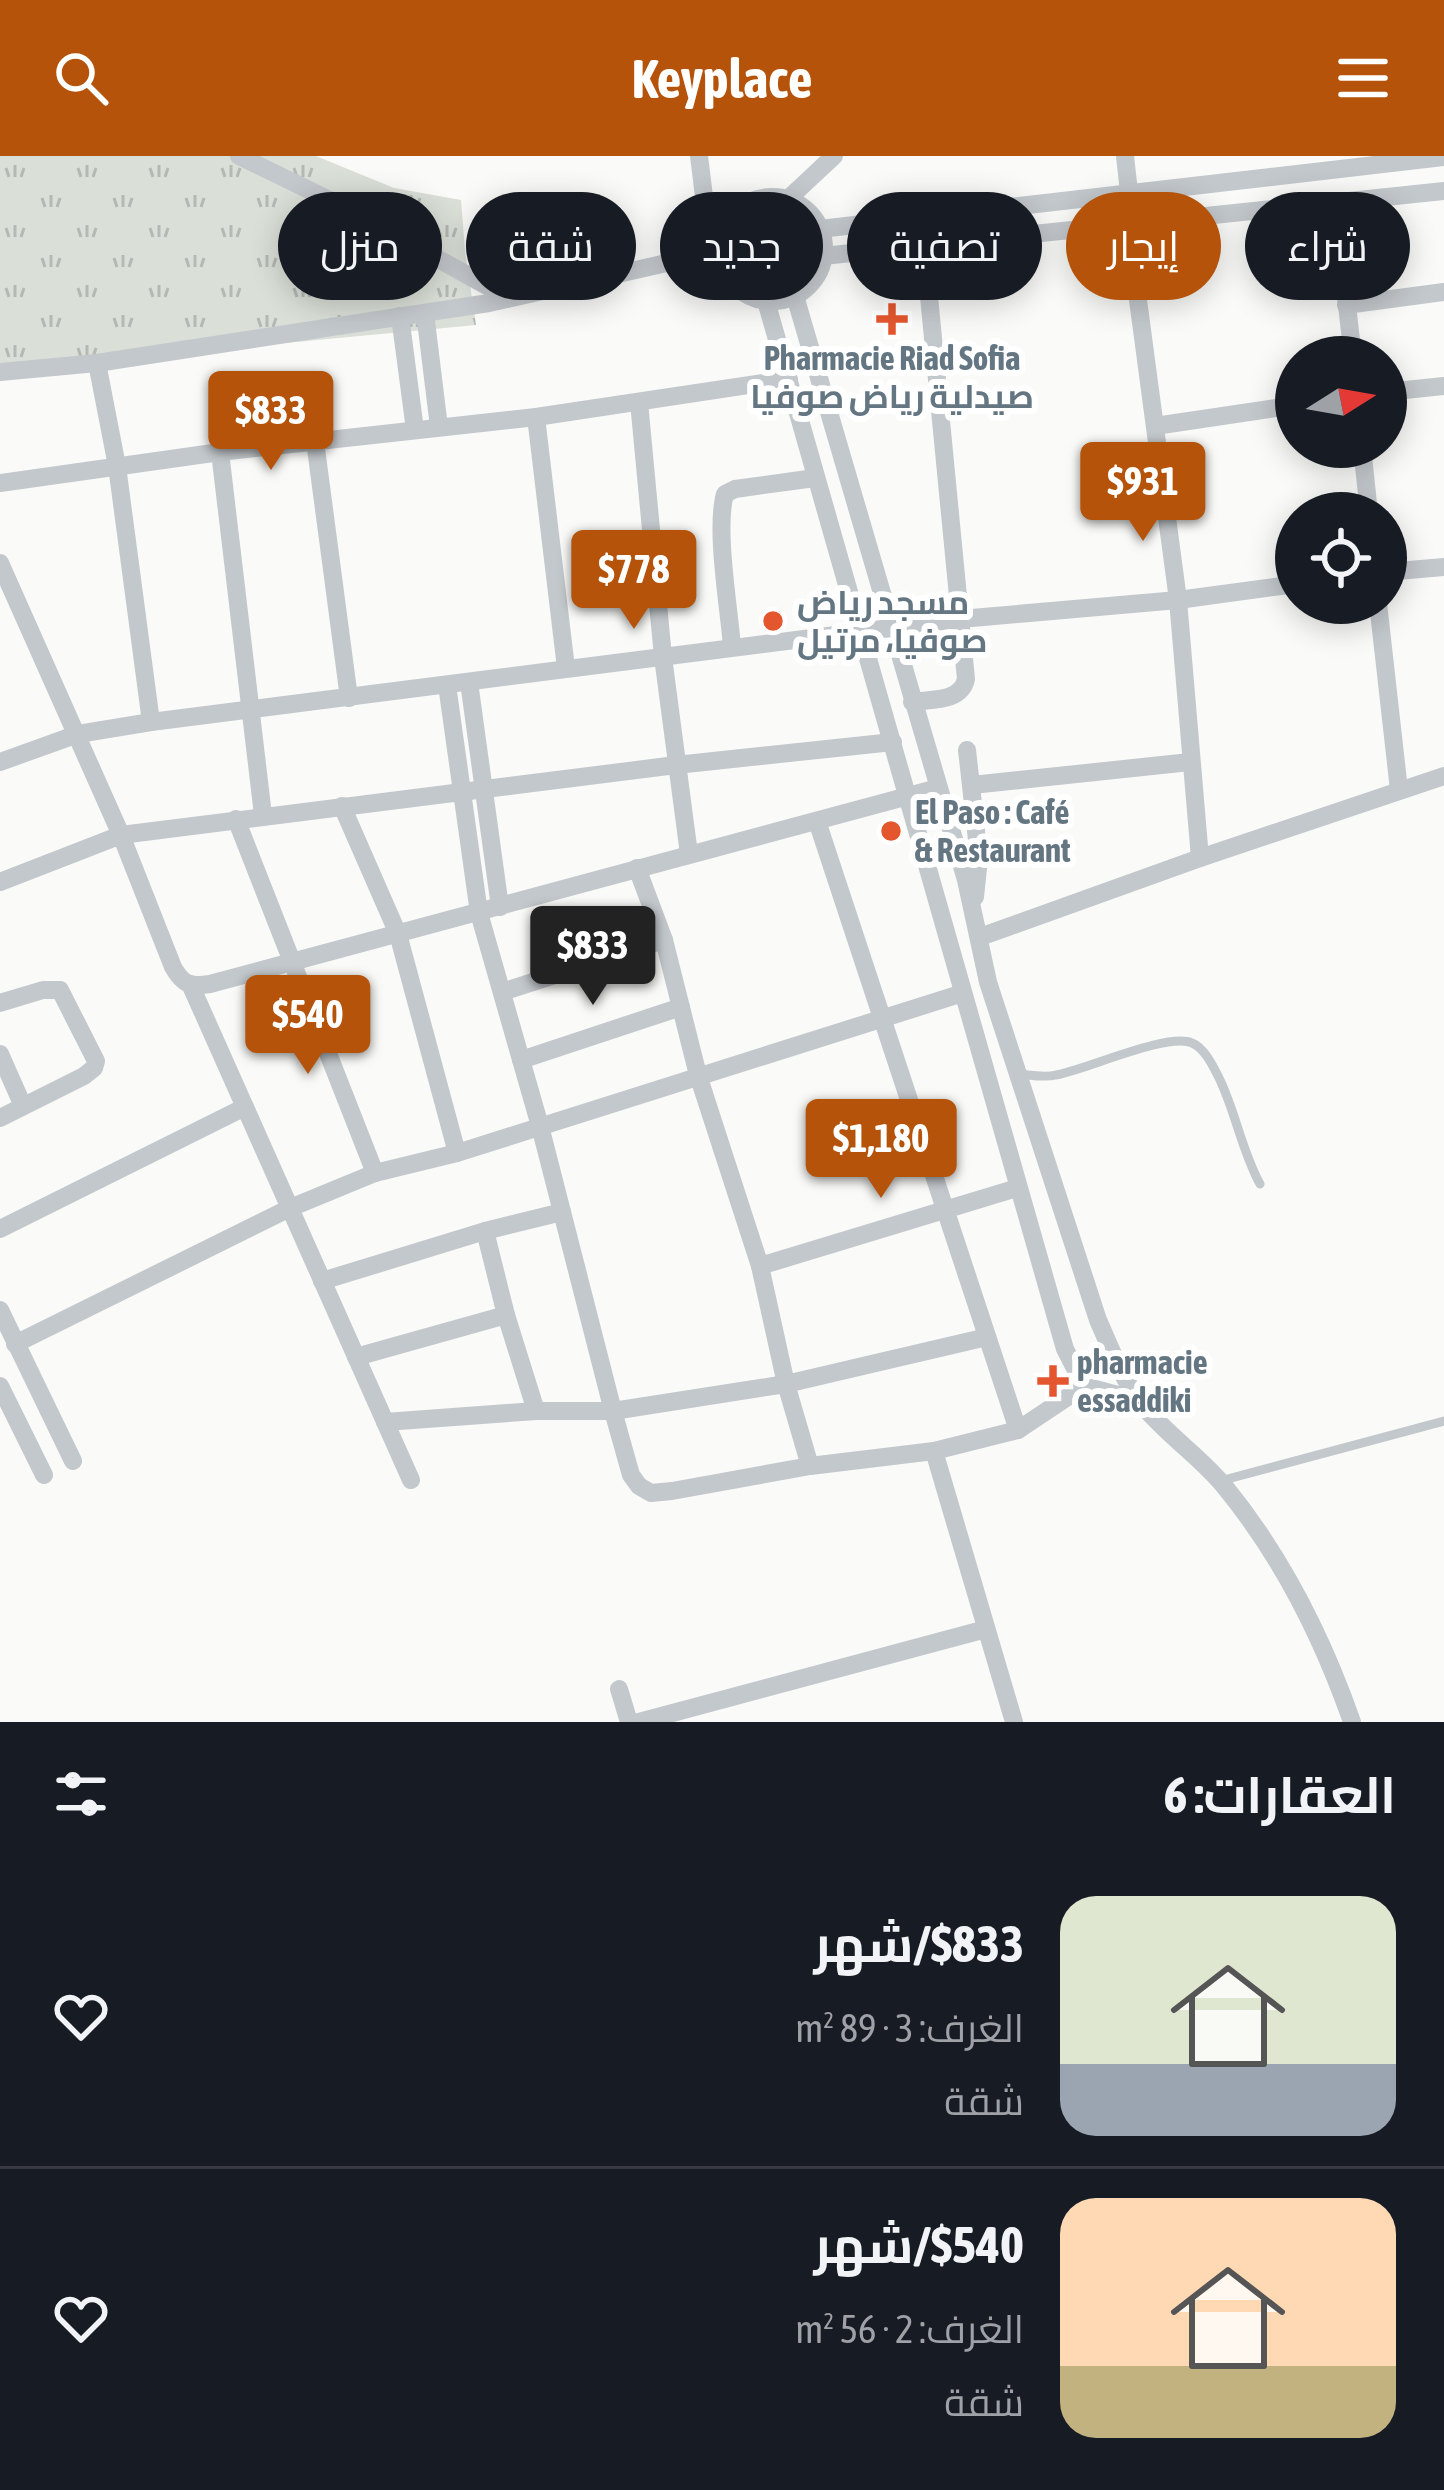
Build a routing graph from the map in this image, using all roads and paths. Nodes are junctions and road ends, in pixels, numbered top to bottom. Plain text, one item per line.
1 (239, 156) edge
2 (699, 156) edge
3 (835, 156) edge
4 (1125, 156) edge
5 (1444, 157) edge
6 (1330, 162) edge
7 (1444, 191) edge
8 (705, 192) edge
9 (796, 192) edge
10 (1129, 192) joint
11 (1410, 195) edge
12 (1066, 200) edge
13 (823, 229) edge
14 (823, 243) edge
15 (847, 253) edge
16 (823, 256) joint
17 (660, 265) edge
18 (466, 274) edge
19 (1444, 292) edge
20 (772, 300) edge
21 (796, 300) edge
22 (929, 300) edge
23 (1138, 300) edge
24 (1346, 300) edge
25 (766, 301) joint
26 (1346, 304) junction
27 (425, 313) junction
28 (400, 316) junction
29 (1350, 336) edge
30 (97, 363) junction
31 (0, 372) edge
32 (789, 379) junction
33 (1444, 386) edge
34 (1407, 390) edge
35 (639, 402) junction
36 (1275, 408) edge
37 (536, 417) junction
38 (1155, 426) junction
39 (439, 427) junction
40 (415, 430) junction
41 (316, 441) junction
42 (220, 452) junction
43 (117, 466) junction
44 (815, 478) junction
45 (0, 483) edge
46 (1, 566) edge
47 (1444, 567) edge
48 (1407, 570) edge
49 (1275, 587) edge
50 (1178, 600) junction
51 (960, 619) junction
52 (1380, 624) edge
53 (894, 629) junction
54 (863, 632) junction
55 (732, 647) junction
56 (663, 657) junction
57 (566, 668) junction
58 (469, 682) junction
59 (447, 685) junction
60 (349, 698) junction
61 (912, 702) junction
62 (249, 709) junction
63 (151, 722) junction
64 (78, 734) junction
65 (893, 742) junction
66 (967, 750) dead end
67 (1190, 762) junction
68 (0, 763) edge
69 (676, 765) junction
70 (1444, 776) edge
71 (971, 785) junction
72 (938, 788) junction
73 (483, 789) junction
74 (1399, 790) junction
75 (460, 792) junction
76 (907, 797) junction
77 (342, 806) junction
78 (263, 815) junction
79 (236, 819) junction
80 (817, 821) junction
81 (121, 835) junction
82 (689, 854) junction
83 (1200, 858) junction
84 (637, 868) junction
85 (0, 882) edge
86 (500, 907) junction
87 (974, 908) junction
88 (479, 913) junction
89 (398, 934) junction
90 (980, 937) junction
91 (664, 940) junction
92 (290, 961) junction
93 (190, 986) junction
94 (502, 992) junction
95 (963, 993) junction
96 (0, 1003) edge
97 (681, 1006) junction
98 (882, 1017) junction
99 (0, 1054) edge
100 (521, 1060) junction
101 (1019, 1074) junction
102 (698, 1075) junction
103 (23, 1106) junction
104 (245, 1107) junction
105 (0, 1118) edge
106 (540, 1126) junction
107 (457, 1153) junction
108 (375, 1173) junction
109 (1260, 1184) dead end
110 (1017, 1188) junction
111 (290, 1208) junction
112 (945, 1210) junction
113 (562, 1212) junction
114 (0, 1228) edge
115 (485, 1232) junction
116 (760, 1266) junction
117 (322, 1280) junction
118 (0, 1310) edge
119 (506, 1315) junction
120 (987, 1337) junction
121 (15, 1344) junction
122 (356, 1357) junction
123 (24, 1363) junction
124 (0, 1375) edge
125 (786, 1384) junction
126 (0, 1386) edge
127 (1084, 1386) junction
128 (1140, 1401) junction
129 (536, 1411) junction
130 (613, 1411) junction
131 (1444, 1421) edge
132 (386, 1422) junction
133 (1018, 1430) junction
134 (934, 1451) junction
135 (73, 1461) dead end
136 (810, 1466) junction
137 (44, 1475) dead end
138 (411, 1480) dead end
139 (1220, 1480) junction
140 (986, 1629) junction
141 (619, 1689) dead end
142 (629, 1722) edge
143 (639, 1722) edge
144 (1014, 1722) edge
145 (1352, 1722) edge

1 - 18 street
2 - 8 street
3 - 9 street
4 - 10 street
5 - 6 street
6 - 10 street
7 - 11 street
12 - 13 street
14 - 16 street
15 - 16 street
17 - 27 street
19 - 26 street
20 - 25 street
21 - 53 street
22 - 51 street
23 - 38 street
24 - 26 street
25 - 32 street
26 - 29 street
27 - 28 street
27 - 39 street
28 - 30 street
28 - 40 street
30 - 31 street
30 - 43 street
32 - 35 street
32 - 44 street
33 - 34 street
35 - 37 street
35 - 56 street
36 - 38 street
37 - 39 street
37 - 57 street
38 - 50 street
39 - 40 street
40 - 41 street
41 - 42 street
41 - 60 street
42 - 43 street
42 - 62 street
43 - 45 street
43 - 63 street
44 - 54 street
44 - 55 street
46 - 64 street
47 - 48 street
49 - 50 street
50 - 51 street
50 - 67 street
51 - 53 street
51 - 61 street
52 - 74 street
53 - 54 street
53 - 61 street
54 - 55 street
54 - 65 street
55 - 56 street
56 - 57 street
56 - 69 street
57 - 58 street
58 - 59 street
58 - 73 street
59 - 60 street
59 - 75 street
60 - 62 street
61 - 72 street
62 - 63 street
62 - 78 street
63 - 64 street
64 - 68 street
64 - 81 street
65 - 69 street
65 - 76 street
66 - 71 street
67 - 71 street
67 - 83 street
69 - 73 street
69 - 82 street
70 - 74 street
71 - 87 street
72 - 76 street
72 - 87 street
73 - 75 street
73 - 86 street
74 - 83 street
75 - 77 street
75 - 88 street
76 - 80 street
76 - 95 street
77 - 78 street
77 - 89 street
78 - 79 street
79 - 81 street
79 - 92 street
80 - 82 street
80 - 98 street
81 - 85 street
81 - 93 street
82 - 84 street
83 - 90 street
84 - 86 street
84 - 91 street
86 - 88 street
87 - 90 street
88 - 89 street
88 - 94 street
89 - 92 street
89 - 107 street
90 - 101 street
91 - 94 street
91 - 97 street
92 - 93 street
92 - 108 street
93 - 104 street
94 - 100 street
95 - 98 street
95 - 110 street
96 - 103 street
97 - 100 street
97 - 102 street
98 - 102 street
98 - 112 street
99 - 103 street
100 - 106 street
101 - 109 lane
101 - 128 street
102 - 106 street
102 - 116 street
103 - 105 street
104 - 111 street
104 - 114 street
106 - 107 street
106 - 113 street
107 - 108 street
108 - 111 street
110 - 112 street
110 - 127 street
111 - 117 street
111 - 121 street
112 - 116 street
112 - 120 street
113 - 115 street
113 - 130 street
115 - 117 street
115 - 119 street
116 - 125 street
117 - 122 street
118 - 121 street
119 - 122 street
119 - 129 street
120 - 125 street
120 - 133 street
121 - 123 street
122 - 132 street
123 - 124 street
123 - 135 street
125 - 130 street
125 - 136 street
126 - 137 street
127 - 128 street
127 - 133 street
128 - 139 street
129 - 130 street
129 - 132 street
130 - 136 street
131 - 139 lane
132 - 138 street
133 - 134 street
134 - 136 street
134 - 140 street
139 - 145 street
140 - 143 street
140 - 144 street
141 - 142 street

